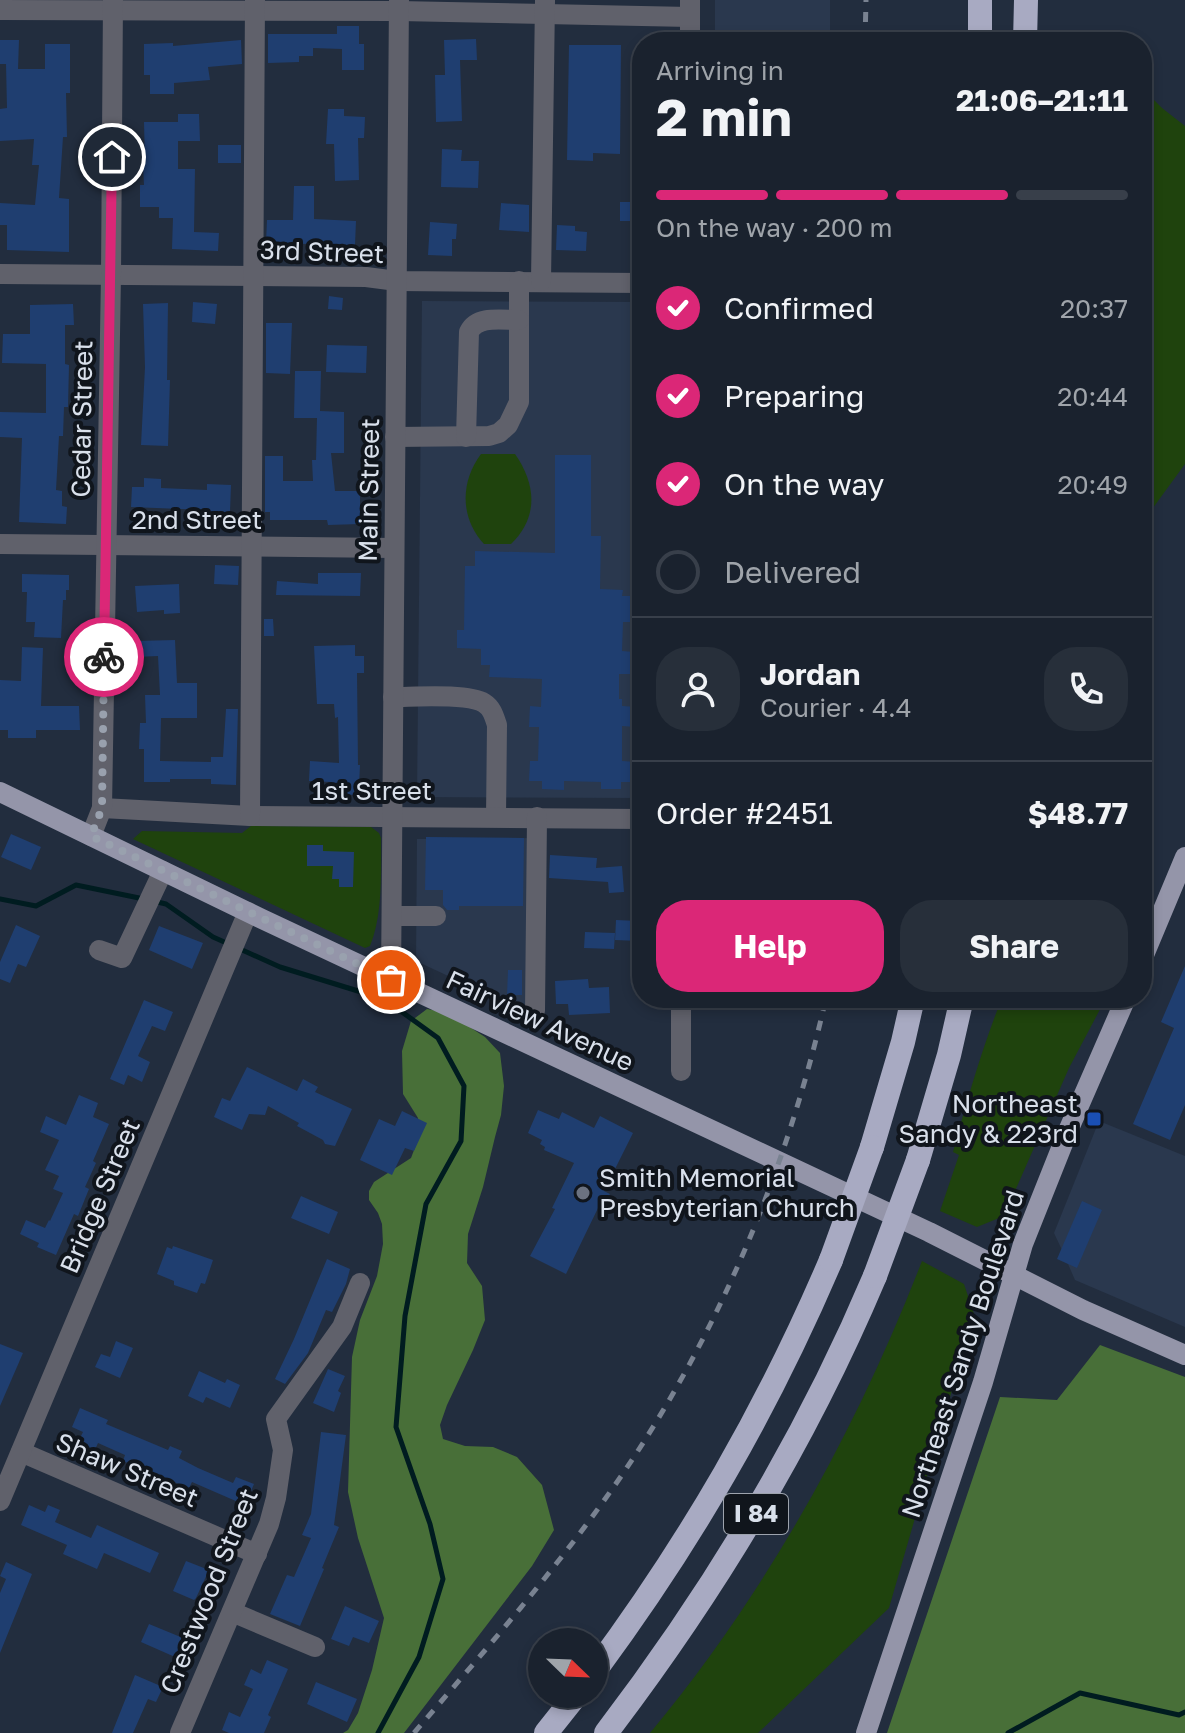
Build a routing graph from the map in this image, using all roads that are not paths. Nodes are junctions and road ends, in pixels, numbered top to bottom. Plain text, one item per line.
1 (980, 0) edge
2 (1026, 0) edge
3 (113, 5) edge
4 (255, 5) edge
5 (399, 5) edge
6 (545, 6) edge
7 (690, 8) edge
8 (0, 10) edge
9 (690, 32) edge
10 (980, 32) edge
11 (1025, 32) edge
12 (0, 274) edge
13 (111, 275) junction
14 (253, 276) junction
15 (397, 281) junction
16 (519, 281) junction
17 (541, 281) junction
18 (632, 283) edge
19 (519, 320) junction
20 (395, 437) junction
21 (466, 437) junction
22 (0, 544) edge
23 (105, 546) junction
24 (251, 547) junction
25 (394, 548) junction
26 (393, 697) junction
27 (0, 792) edge
28 (102, 808) junction
29 (250, 816) junction
30 (632, 816) edge
31 (393, 817) junction
32 (496, 817) junction
33 (537, 817) junction
34 (91, 836) junction
35 (1185, 857) edge
36 (159, 880) junction
37 (248, 912) junction
38 (392, 916) junction
39 (436, 916) dead end
40 (1152, 936) edge
41 (99, 950) dead end
42 (391, 980) junction
43 (681, 1008) edge
44 (911, 1008) edge
45 (960, 1008) edge
46 (1122, 1008) edge
47 (535, 1011) dead end
48 (681, 1071) dead end
49 (1015, 1275) junction
50 (360, 1283) dead end
51 (1185, 1355) edge
52 (21, 1452) junction
53 (0, 1501) edge
54 (257, 1554) junction
55 (232, 1612) junction
56 (315, 1647) dead end
57 (608, 1652) edge
58 (566, 1708) edge
59 (863, 1731) edge
60 (180, 1733) edge
61 (546, 1733) edge
62 (606, 1733) edge

1 - 10 highway
2 - 11 highway
3 - 4 street
3 - 8 street
3 - 13 street, Cedar Street
4 - 5 street
4 - 14 street
5 - 6 street
5 - 15 street, Main Street
6 - 7 street
6 - 17 street
7 - 9 street
12 - 13 street, 3rd Street
13 - 14 street, 3rd Street
13 - 23 street, Cedar Street
14 - 15 street, 3rd Street
14 - 24 street
15 - 16 street, 3rd Street
15 - 20 street, Main Street
16 - 17 street, 3rd Street
16 - 19 street
17 - 18 street, 3rd Street
19 - 21 street
19 - 21 street
20 - 21 street
20 - 25 street, Main Street
22 - 23 street, 2nd Street
23 - 24 street, 2nd Street
23 - 28 street, Cedar Street
24 - 25 street, 2nd Street
24 - 29 street
25 - 26 street, Main Street
26 - 31 street, Main Street
26 - 32 street
27 - 34 main road, Fairview Avenue
28 - 29 street, 1st Street
28 - 34 street, Cedar Street
29 - 31 street, 1st Street
30 - 33 street, 1st Street
31 - 32 street, 1st Street
31 - 38 street, Main Street
32 - 33 street, 1st Street
33 - 47 street
34 - 36 main road, Fairview Avenue
35 - 40 main road
36 - 37 main road, Fairview Avenue
36 - 41 street
37 - 42 main road, Fairview Avenue
37 - 52 street, Bridge Street
38 - 39 street
38 - 42 street, Main Street
42 - 49 main road, Fairview Avenue
43 - 48 street
44 - 57 highway, I 84, bridge
45 - 62 highway, I 84, bridge
46 - 49 main road, Northeast Sandy Boulevard
49 - 51 main road, Fairview Avenue
49 - 59 main road, Northeast Sandy Boulevard
50 - 54 street, Crestwood Street
52 - 53 street, Bridge Street
52 - 54 street, Shaw Street
54 - 55 street, Crestwood Street
55 - 56 street
55 - 60 street, Crestwood Street
58 - 61 highway

